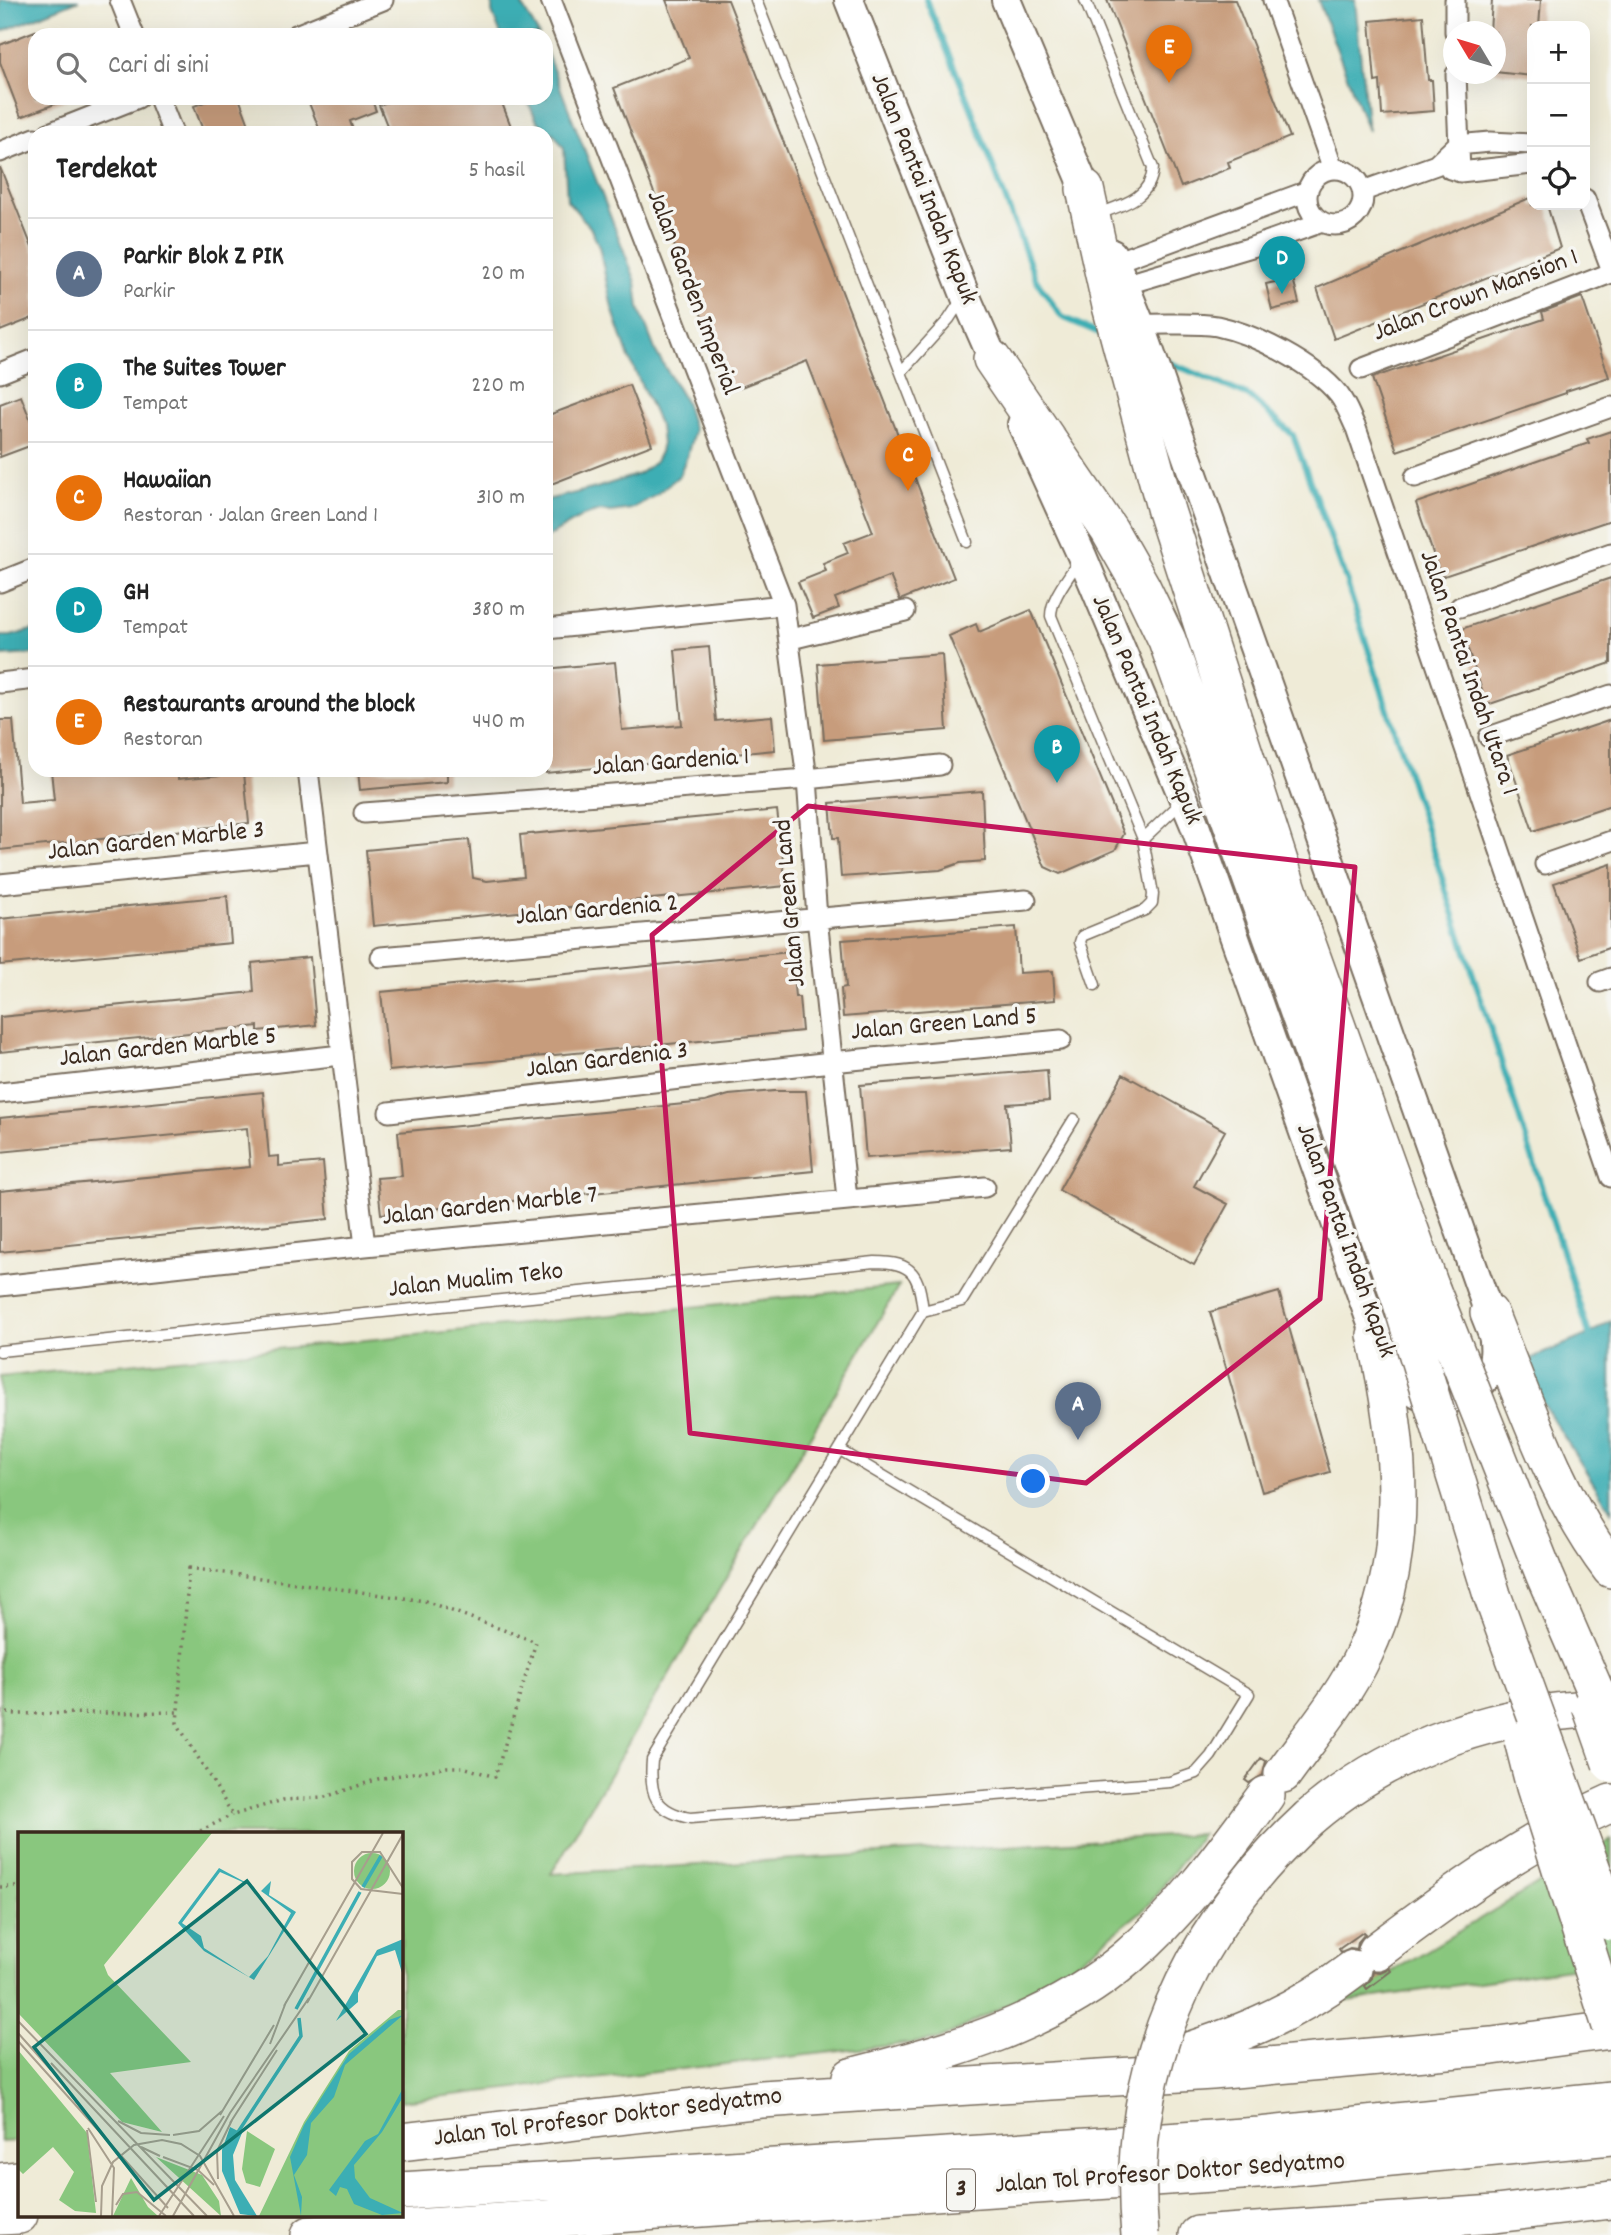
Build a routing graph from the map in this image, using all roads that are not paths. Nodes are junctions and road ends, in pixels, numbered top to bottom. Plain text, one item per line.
1 (120, 0) edge
2 (383, 0) edge
3 (551, 0) edge
4 (756, 0) edge
5 (849, 0) edge
6 (1006, 0) edge
7 (1086, 0) edge
8 (1273, 0) edge
9 (1455, 0) edge
10 (1455, 21) edge
11 (131, 28) edge
12 (313, 28) edge
13 (1456, 84) edge
14 (120, 105) edge
15 (162, 105) edge
16 (67, 126) edge
17 (170, 126) edge
18 (28, 141) edge
19 (1527, 144) edge
20 (1457, 145) junction
21 (0, 152) edge
22 (1436, 165) junction
23 (1527, 165) edge
24 (1333, 169) junction
25 (1460, 172) junction
26 (1308, 191) junction
27 (1363, 191) junction
28 (1091, 202) junction
29 (1589, 210) edge
30 (1322, 222) junction
31 (1611, 271) edge
32 (965, 295) junction
33 (1127, 312) junction
34 (992, 359) junction
35 (28, 362) edge
36 (1361, 369) dead end
37 (902, 370) junction
38 (0, 373) edge
39 (1611, 407) edge
40 (1415, 477) dead end
41 (967, 542) dead end
42 (1611, 553) edge
43 (1082, 556) junction
44 (28, 571) edge
45 (0, 582) edge
46 (785, 605) junction
47 (1460, 607) dead end
48 (905, 611) dead end
49 (553, 628) edge
50 (791, 639) junction
51 (28, 681) edge
52 (0, 683) edge
53 (1611, 695) edge
54 (1489, 737) dead end
55 (940, 765) dead end
56 (309, 777) edge
57 (807, 779) junction
58 (1185, 800) junction
59 (364, 813) dead end
60 (1143, 839) junction
61 (1611, 841) edge
62 (317, 852) junction
63 (1545, 864) dead end
64 (0, 884) edge
65 (1026, 900) dead end
66 (817, 918) junction
67 (381, 957) dead end
68 (1095, 985) dead end
69 (1061, 1040) dead end
70 (341, 1055) junction
71 (831, 1062) junction
72 (0, 1093) edge
73 (389, 1112) dead end
74 (1074, 1119) dead end
75 (1611, 1177) edge
76 (985, 1187) dead end
77 (847, 1198) junction
78 (365, 1246) junction
79 (0, 1286) edge
80 (1416, 1295) junction
81 (923, 1311) junction
82 (1489, 1313) junction
83 (1376, 1335) junction
84 (0, 1351) edge
85 (839, 1450) junction
86 (1611, 1569) edge
87 (1545, 1576) junction
88 (1492, 1595) junction
89 (1611, 1708) edge
90 (1611, 1728) edge
91 (1611, 1763) edge
92 (1611, 1804) edge
93 (1611, 1922) edge
94 (1611, 2028) edge
95 (1109, 2076) junction
96 (762, 2099) junction
97 (1611, 2100) edge
98 (1611, 2136) edge
99 (402, 2142) edge
100 (18, 2180) edge
101 (0, 2182) edge
102 (402, 2191) edge
103 (1611, 2200) edge
104 (18, 2215) edge
105 (0, 2217) edge
106 (310, 2235) edge
107 (1140, 2235) edge
108 (1198, 2235) edge

1 - 11 street
2 - 12 street
3 - 46 street, Jalan Garden Imperial
4 - 37 lane
5 - 32 main road, Jalan Pantai Indah Kapuk
6 - 28 main road
7 - 28 lane
8 - 24 street
9 - 10 street
13 - 20 street
14 - 16 street
15 - 17 street
18 - 21 street
19 - 20 street
20 - 22 street
20 - 25 street
22 - 25 street
22 - 27 street
23 - 25 street
24 - 26 street
24 - 27 street
26 - 30 street
26 - 33 street
27 - 30 street
28 - 33 highway
29 - 31 street
30 - 33 street
31 - 36 street, Jalan Crown Mansion 1
32 - 34 main road, Jalan Pantai Indah Kapuk
32 - 37 lane
33 - 75 street, Jalan Pantai Indah Utara 1
33 - 80 highway
33 - 82 main road, Jalan Pantai Indah Kapuk
34 - 43 main road, Jalan Pantai Indah Kapuk
34 - 80 highway
35 - 38 street
37 - 41 lane
39 - 40 street
42 - 47 street
43 - 58 main road, Jalan Pantai Indah Kapuk
43 - 60 lane
44 - 45 street
46 - 49 street
46 - 50 street, Jalan Green Land
48 - 50 street
50 - 57 street, Jalan Green Land
51 - 52 street
53 - 54 street
55 - 57 street, Jalan Gardenia 1
56 - 62 street
57 - 59 street, Jalan Gardenia 1
57 - 66 street, Jalan Green Land
58 - 60 lane
58 - 83 main road, Jalan Pantai Indah Kapuk
60 - 68 lane
61 - 63 street
62 - 64 street, Jalan Garden Marble 3
62 - 70 street
65 - 66 street, Jalan Gardenia 2
66 - 67 street, Jalan Gardenia 2
66 - 71 street, Jalan Green Land
69 - 71 street, Jalan Green Land 5
70 - 72 street, Jalan Garden Marble 5
70 - 78 street
71 - 73 street, Jalan Gardenia 3
71 - 77 street, Jalan Green Land
74 - 81 lane
76 - 77 street, Jalan Garden Marble 7
77 - 78 street, Jalan Garden Marble 7
78 - 79 street, Jalan Garden Marble 7
80 - 87 highway, bridge
80 - 88 highway, bridge
81 - 84 lane, Jalan Mualim Teko
81 - 85 lane
82 - 83 main road, Jalan Pantai Indah Kapuk
82 - 86 highway
83 - 96 highway
85 - 85 lane
87 - 90 highway, bridge
87 - 91 highway, bridge
88 - 93 highway, bridge
88 - 94 highway, bridge
89 - 107 highway, bridge
92 - 95 highway
94 - 95 highway, Jalan Tol Profesor Doktor Sedyatmo
95 - 96 highway, Jalan Tol Profesor Doktor Sedyatmo
96 - 99 highway, Jalan Tol Profesor Doktor Sedyatmo
97 - 102 highway, Jalan Tol Profesor Doktor Sedyatmo / 3
98 - 106 highway, Jalan Tol Profesor Doktor Sedyatmo / 3
100 - 101 highway
103 - 108 highway
104 - 105 highway

